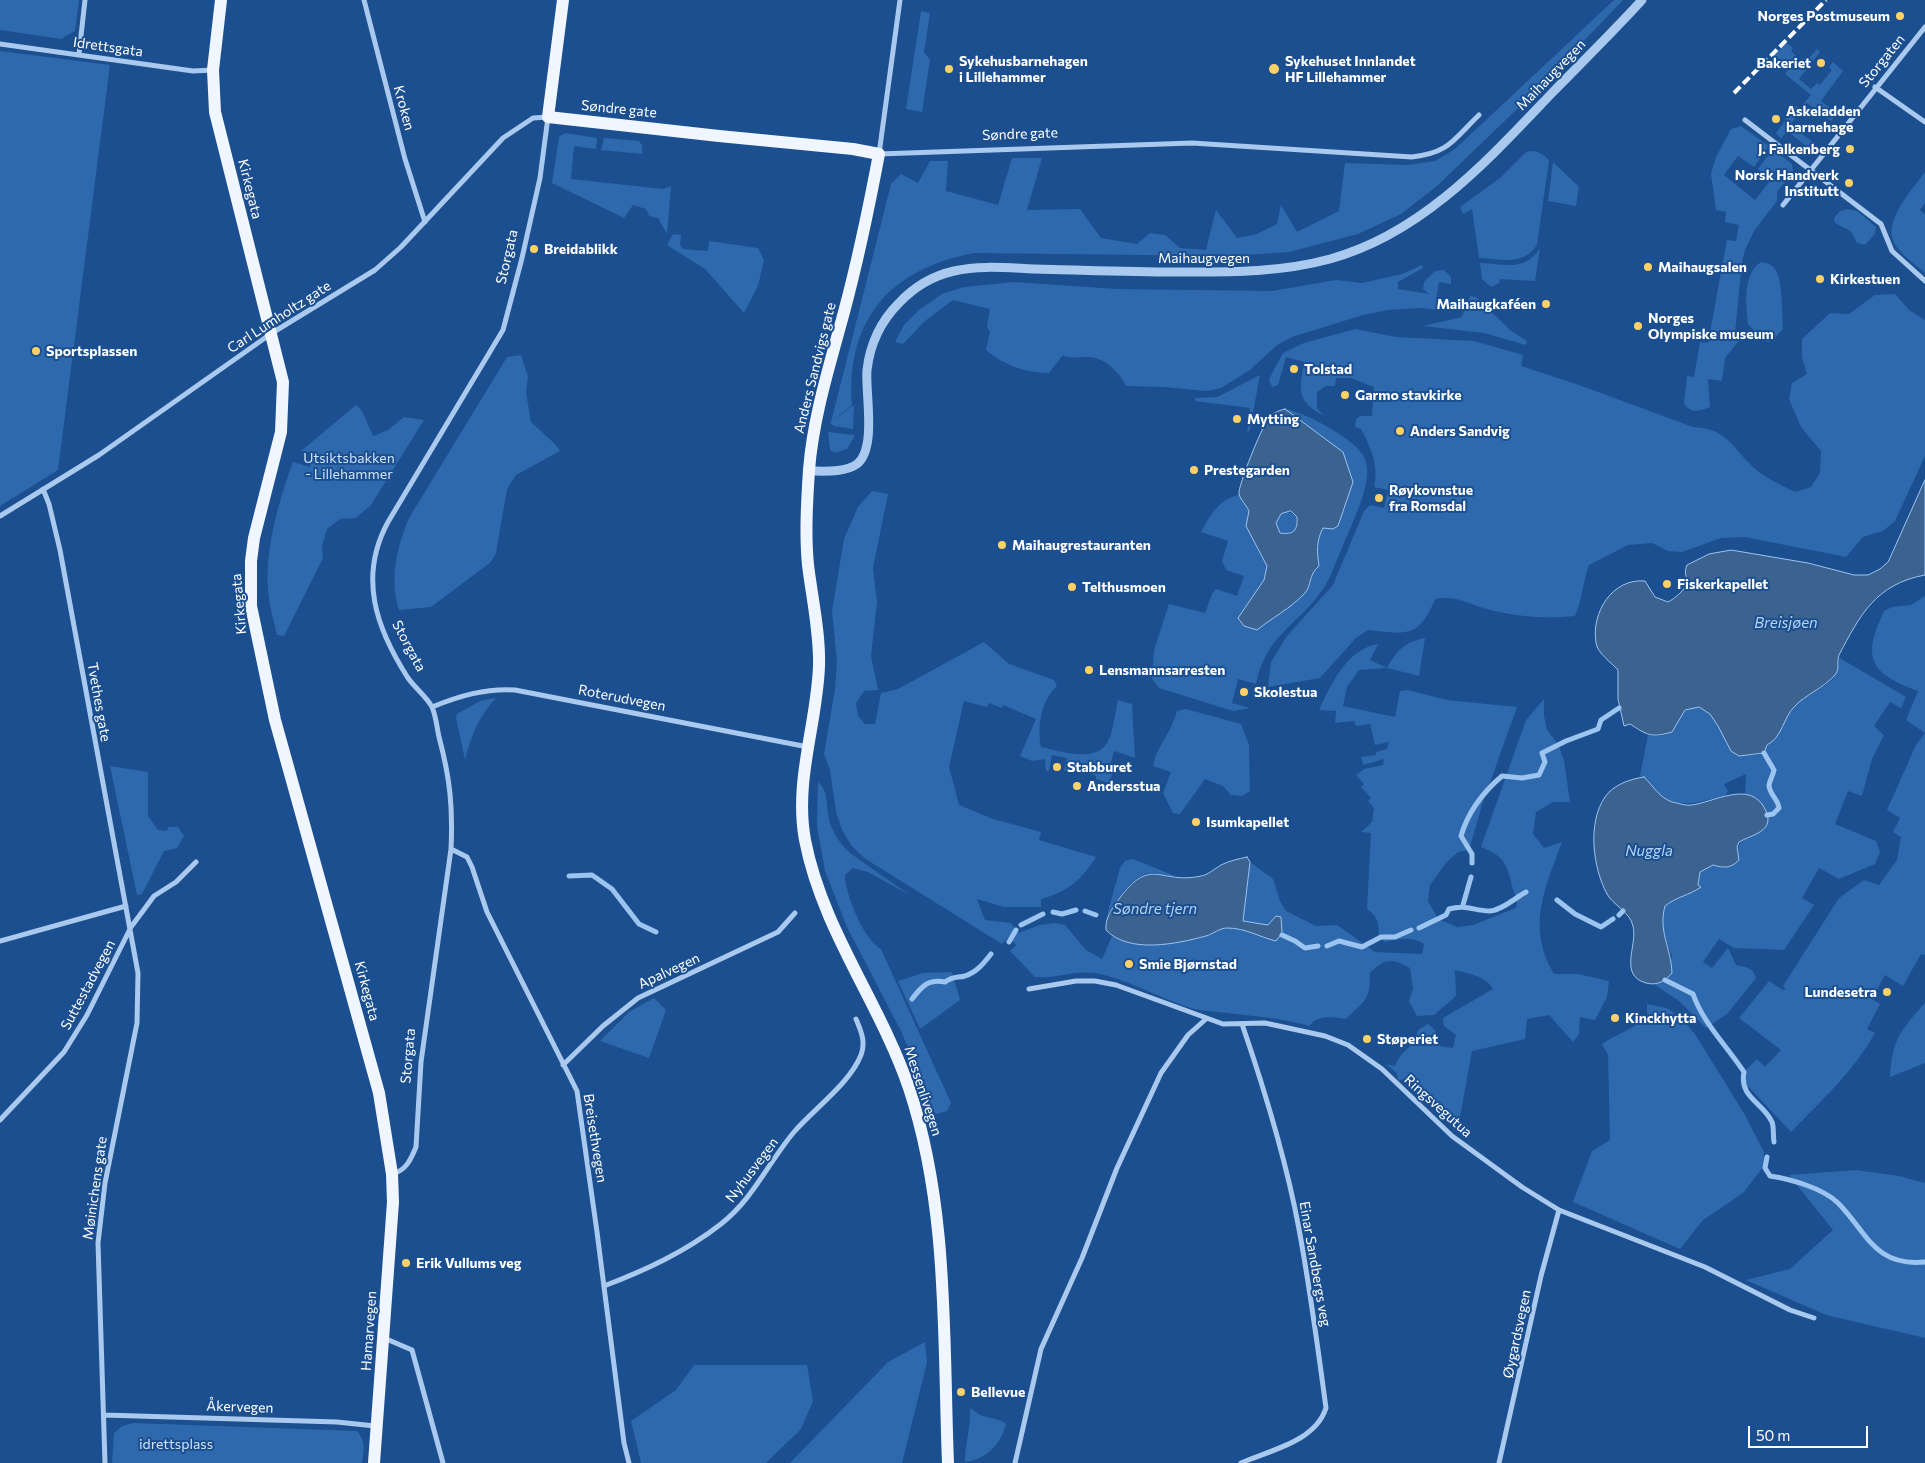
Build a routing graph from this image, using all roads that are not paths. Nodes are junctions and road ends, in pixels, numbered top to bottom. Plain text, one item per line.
1 (85, 0) edge
2 (221, 0) edge
3 (364, 0) edge
4 (563, 0) edge
5 (900, 0) edge
6 (1642, 0) edge
7 (1925, 27) edge
8 (0, 44) edge
9 (79, 54) junction
10 (213, 70) junction
11 (1875, 86) junction
12 (1479, 115) dead end
13 (548, 117) junction
14 (1745, 120) dead end
15 (1925, 122) edge
16 (879, 154) junction
17 (1810, 170) junction
18 (1783, 204) dead end
19 (425, 222) junction
20 (1925, 281) edge
21 (272, 333) junction
22 (809, 471) junction
23 (43, 489) junction
24 (0, 516) edge
25 (432, 707) junction
26 (808, 747) junction
27 (451, 849) junction
28 (196, 862) dead end
29 (126, 906) junction
30 (795, 914) dead end
31 (130, 919) joint
32 (131, 927) junction
33 (0, 942) edge
34 (1029, 989) dead end
35 (856, 1019) dead end
36 (1206, 1019) junction
37 (1242, 1024) junction
38 (563, 1065) junction
39 (0, 1120) edge
40 (392, 1174) junction
41 (393, 1202) joint
42 (1559, 1210) junction
43 (604, 1286) junction
44 (1814, 1318) dead end
45 (383, 1338) junction
46 (104, 1415) junction
47 (376, 1426) junction
48 (105, 1463) edge
49 (374, 1463) edge
50 (442, 1463) edge
51 (629, 1463) edge
52 (948, 1463) edge
53 (1015, 1463) edge
54 (1241, 1463) edge
55 (1499, 1463) edge

1 - 9 street
2 - 10 main road, Kirkegata
3 - 19 street, Kroken
4 - 13 main road, Storgata
5 - 16 street, Anders Sandvigs gate
6 - 22 street, Maihaugvegen
7 - 11 street, Storgaten
8 - 9 street, Idrettsgata
9 - 10 street, Idrettsgata
10 - 21 main road, Kirkegata
11 - 15 street
11 - 17 street, Storgaten
12 - 16 street, Søndre gate
13 - 16 main road, Søndre gate
13 - 19 street, Carl Lumholtz gate
13 - 25 street, Storgata
14 - 17 street
16 - 22 main road, Anders Sandvigs gate
17 - 18 street, Storgaten
17 - 20 street
19 - 21 street, Carl Lumholtz gate
21 - 23 street, Carl Lumholtz gate
21 - 40 main road, Kirkegata
22 - 26 main road, Anders Sandvigs gate
23 - 24 street, Carl Lumholtz gate
23 - 29 street, Tvethes gate
25 - 26 street, Roterudvegen
25 - 27 street, Storgata
26 - 52 main road, Messenlivegen
27 - 38 street, Breisethvegen
27 - 40 street, Storgata
28 - 32 street, Suttestadvegen
29 - 31 street, Tvethes gate
29 - 33 street
30 - 38 street, Apalvegen
31 - 32 street, Møinichens gate
32 - 39 street, Suttestadvegen
32 - 46 street, Møinichens gate
34 - 36 street, Ringsvegutua
35 - 43 street, Nyhusvegen
36 - 37 street, Ringsvegutua
36 - 53 street
37 - 42 street, Ringsvegutua
37 - 54 street, Einar Sandbergs veg
38 - 43 street, Breisethvegen
40 - 41 main road, Kirkegata
41 - 45 main road, Hamarvegen
42 - 44 street, Ringsvegutua
42 - 55 street, Øygardsvegen
43 - 51 street, Breisethvegen
45 - 47 main road, Hamarvegen
45 - 50 street
46 - 47 street, Åkervegen
46 - 48 street, Møinichens gate
47 - 49 main road, Hamarvegen

